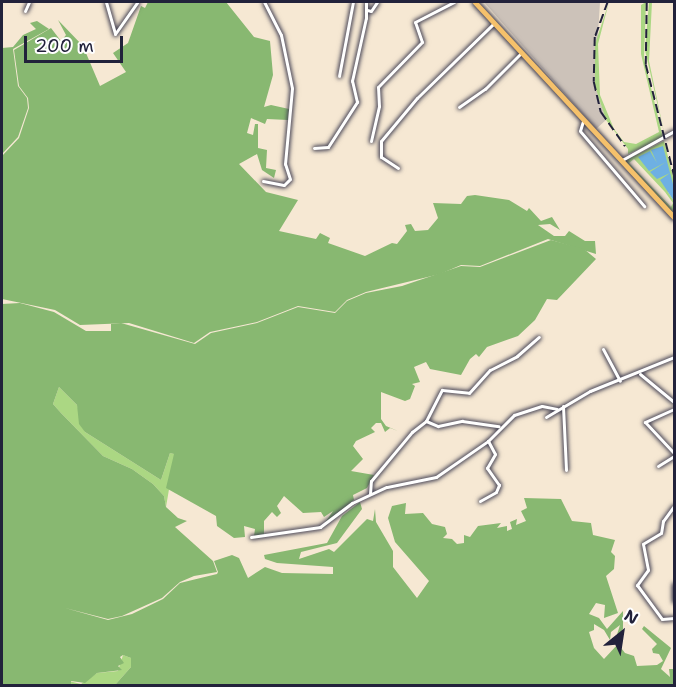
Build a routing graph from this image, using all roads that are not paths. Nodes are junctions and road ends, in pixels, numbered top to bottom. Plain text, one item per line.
1 (29, 2) edge
2 (106, 2) edge
3 (137, 2) edge
4 (264, 2) edge
5 (353, 2) edge
6 (366, 2) edge
7 (376, 2) edge
8 (454, 2) edge
9 (474, 2) edge
10 (367, 10) junction
11 (25, 11) dead end
12 (494, 23) junction
13 (521, 53) junction
14 (339, 76) dead end
15 (459, 107) dead end
16 (583, 121) junction
17 (675, 131) edge
18 (371, 141) dead end
19 (314, 148) dead end
20 (620, 161) junction
21 (398, 168) dead end
22 (263, 181) dead end
23 (644, 206) dead end
24 (675, 217) edge
25 (539, 337) dead end
26 (603, 350) dead end
27 (675, 357) edge
28 (640, 374) junction
29 (620, 381) junction
30 (675, 402) edge
31 (563, 406) junction
32 (557, 409) junction
33 (675, 409) edge
34 (546, 417) dead end
35 (426, 422) junction
36 (499, 426) junction
37 (488, 441) junction
38 (675, 455) edge
39 (658, 466) dead end
40 (566, 470) dead end
41 (370, 494) junction
42 (480, 501) dead end
43 (675, 506) edge
44 (251, 537) dead end
45 (675, 584) edge
46 (675, 601) edge
47 (675, 618) edge

1 - 11 street
2 - 3 street
4 - 22 street
5 - 14 street
6 - 10 street
7 - 10 street
8 - 18 street
9 - 12 main road
10 - 19 street
12 - 13 main road
12 - 21 street
13 - 15 street
13 - 16 main road
16 - 20 main road
16 - 23 street
17 - 20 street
20 - 24 main road
25 - 35 street
26 - 29 street
27 - 28 street
28 - 29 street
28 - 30 street
29 - 31 street
31 - 32 street
31 - 40 street
32 - 34 street
32 - 36 street
33 - 38 street
35 - 36 street
35 - 41 street
36 - 37 street
37 - 41 street
37 - 42 street
38 - 39 street
41 - 44 street
43 - 47 street
45 - 46 street

